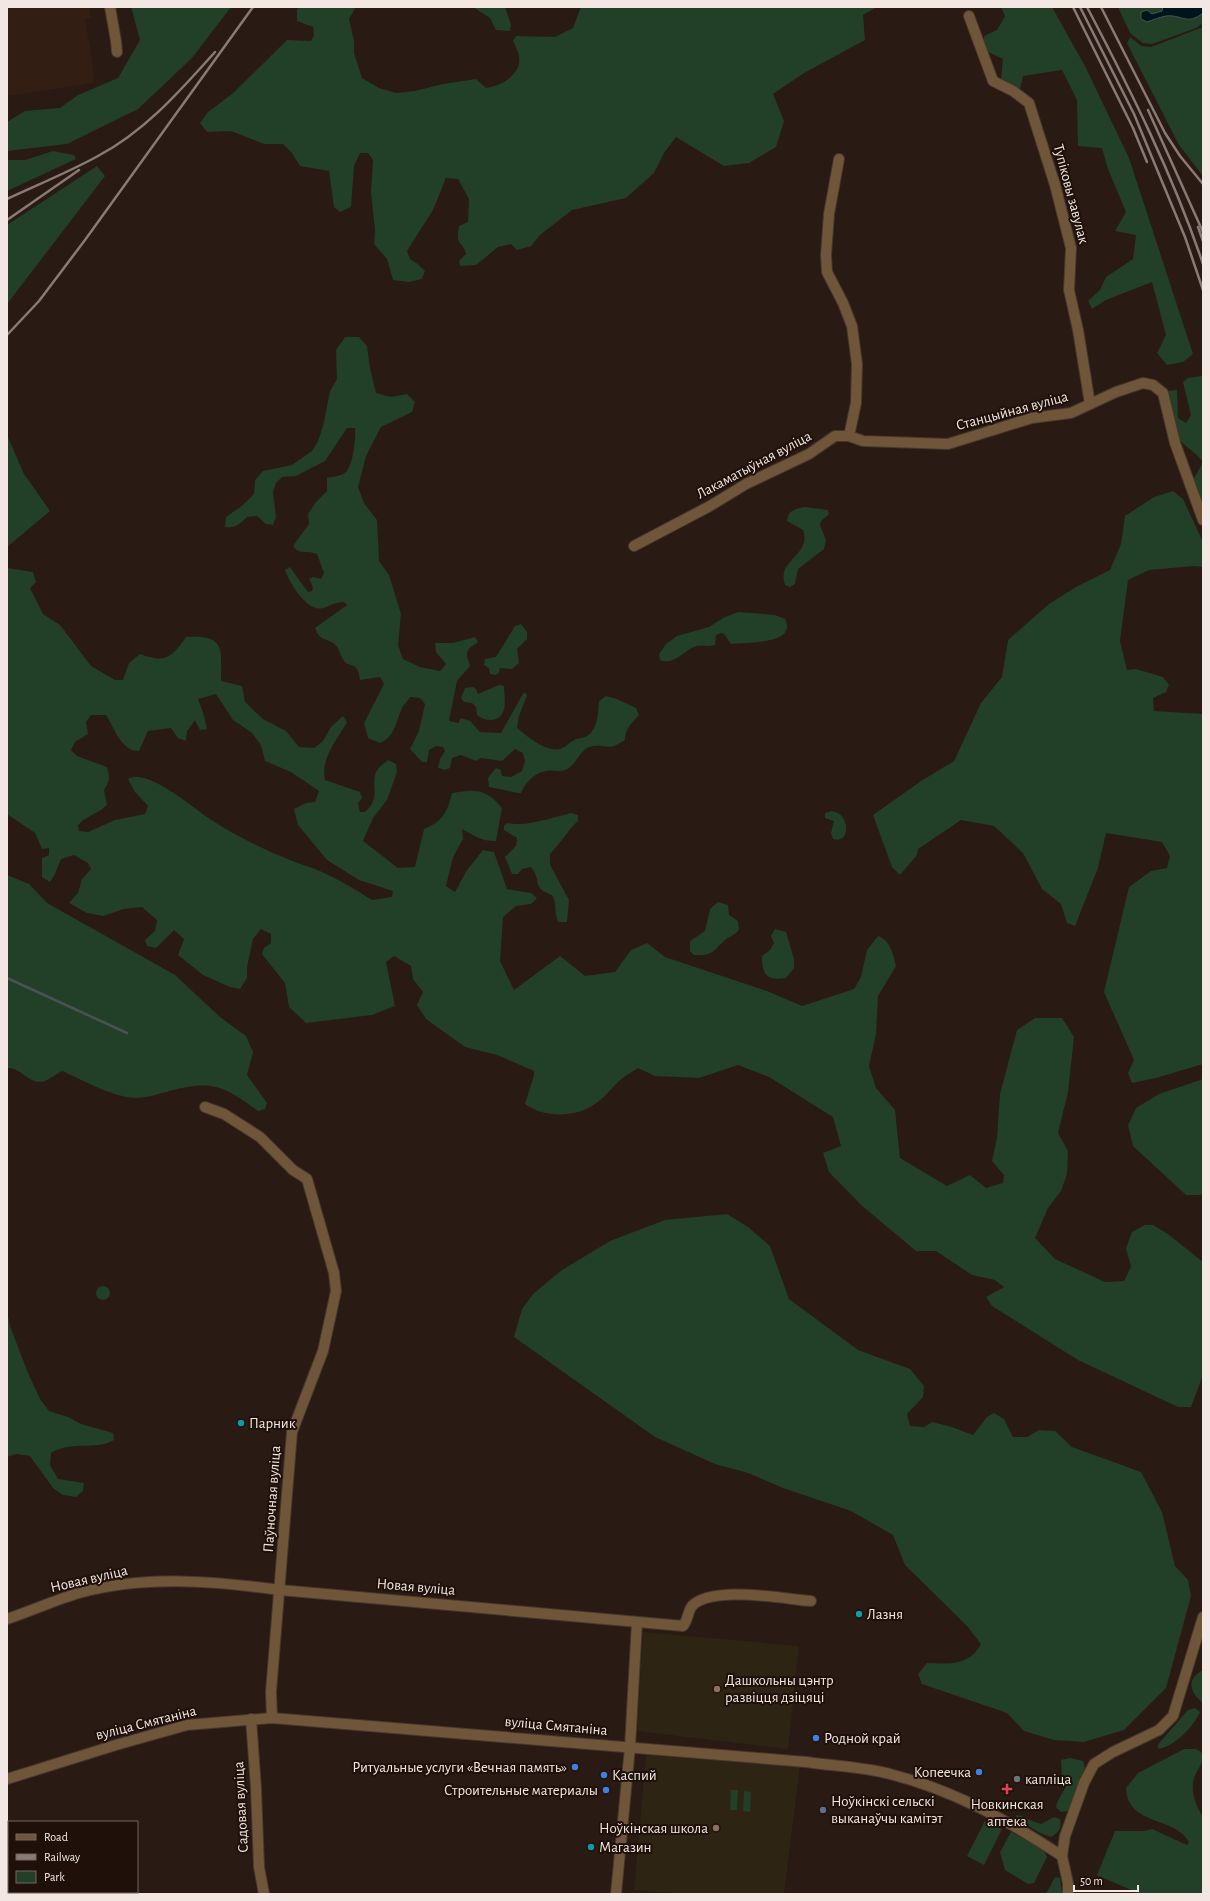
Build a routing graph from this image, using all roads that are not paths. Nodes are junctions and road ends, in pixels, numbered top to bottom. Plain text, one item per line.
1 (110, 7) edge
2 (969, 16) dead end
3 (117, 52) dead end
4 (839, 159) dead end
5 (1090, 404) junction
6 (849, 436) junction
7 (1203, 520) edge
8 (634, 546) dead end
9 (204, 1107) dead end
10 (280, 1590) junction
11 (811, 1601) dead end
12 (1203, 1617) edge
13 (7, 1619) edge
14 (637, 1622) junction
15 (272, 1718) junction
16 (251, 1719) junction
17 (630, 1748) junction
18 (7, 1779) edge
19 (1062, 1856) junction
20 (264, 1894) edge
21 (616, 1894) edge
22 (1068, 1894) edge

1 - 3 street
2 - 5 street, Тупіковы завулак
4 - 6 street
5 - 6 street, Станцыйная вуліца
5 - 7 street, Станцыйная вуліца
6 - 8 street, Лакаматыўная вуліца
9 - 10 street, Паўночная вуліца
10 - 13 street, Новая вуліца
10 - 14 street, Новая вуліца
10 - 15 street, Паўночная вуліца
11 - 14 street, Новая вуліца
12 - 19 street
14 - 17 street
15 - 16 street, вуліца Смятаніна
15 - 17 street, вуліца Смятаніна
16 - 18 street, вуліца Смятаніна
16 - 20 street, Садовая вуліца
17 - 19 street, вуліца Смятаніна
17 - 21 street
19 - 22 street

